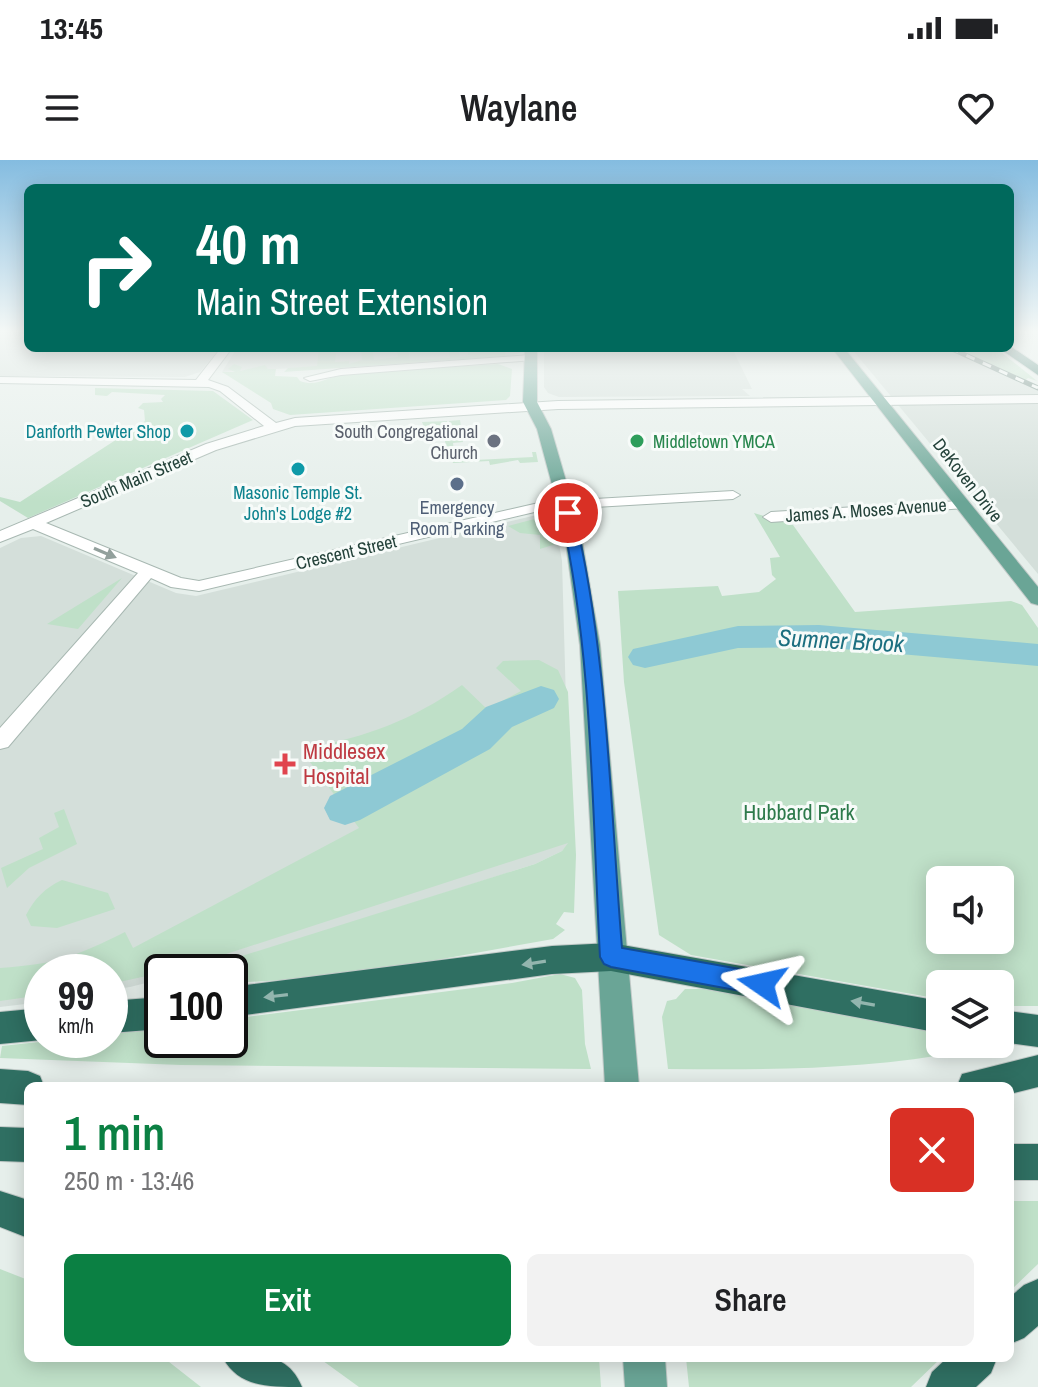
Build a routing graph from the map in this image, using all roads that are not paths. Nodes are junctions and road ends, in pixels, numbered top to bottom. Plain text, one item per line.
1 (221, 388) edge
2 (531, 388) edge
3 (870, 388) edge
4 (1038, 399) edge
5 (879, 400) junction
6 (531, 406) junction
7 (274, 427) junction
8 (733, 495) dead end
9 (565, 504) junction
10 (960, 505) junction
11 (771, 517) dead end
12 (33, 523) junction
13 (0, 537) edge
14 (148, 571) junction
15 (1038, 599) edge
16 (1, 741) edge
17 (611, 957) junction
18 (248, 1000) edge
19 (926, 1014) edge
20 (24, 1026) edge
21 (0, 1028) edge
22 (1014, 1028) edge
23 (1038, 1031) edge
24 (1038, 1071) edge
25 (622, 1082) edge
26 (991, 1082) edge
27 (0, 1086) edge
28 (24, 1088) edge
29 (0, 1144) edge
30 (24, 1145) edge
31 (1014, 1162) edge
32 (1038, 1162) edge
33 (0, 1209) edge
34 (24, 1218) edge
35 (1038, 1299) edge
36 (1014, 1320) edge
37 (249, 1362) edge
38 (644, 1362) edge
39 (972, 1362) edge
40 (281, 1387) edge
41 (646, 1387) edge
42 (947, 1387) edge

1 - 7 street
2 - 6 main road
3 - 5 main road, DeKoven Drive
4 - 5 street, South Main Street
5 - 6 street, South Main Street
5 - 10 main road, DeKoven Drive
6 - 7 street, South Main Street
6 - 9 main road
7 - 12 street, South Main Street
8 - 9 street, Crescent Street
9 - 14 street, Crescent Street
9 - 17 main road
10 - 11 street, James A. Moses Avenue
10 - 15 main road, DeKoven Drive
12 - 13 street, South Main Street
12 -> 14 street, Crescent Street
14 - 16 street
17 -> 18 highway
19 -> 17 highway
17 - 25 main road
20 - 21 highway
22 - 23 highway
24 - 26 highway
27 - 28 highway
29 - 30 highway
31 - 32 highway
33 - 34 highway
35 - 36 highway
37 - 40 highway
38 - 41 main road
39 - 42 highway

